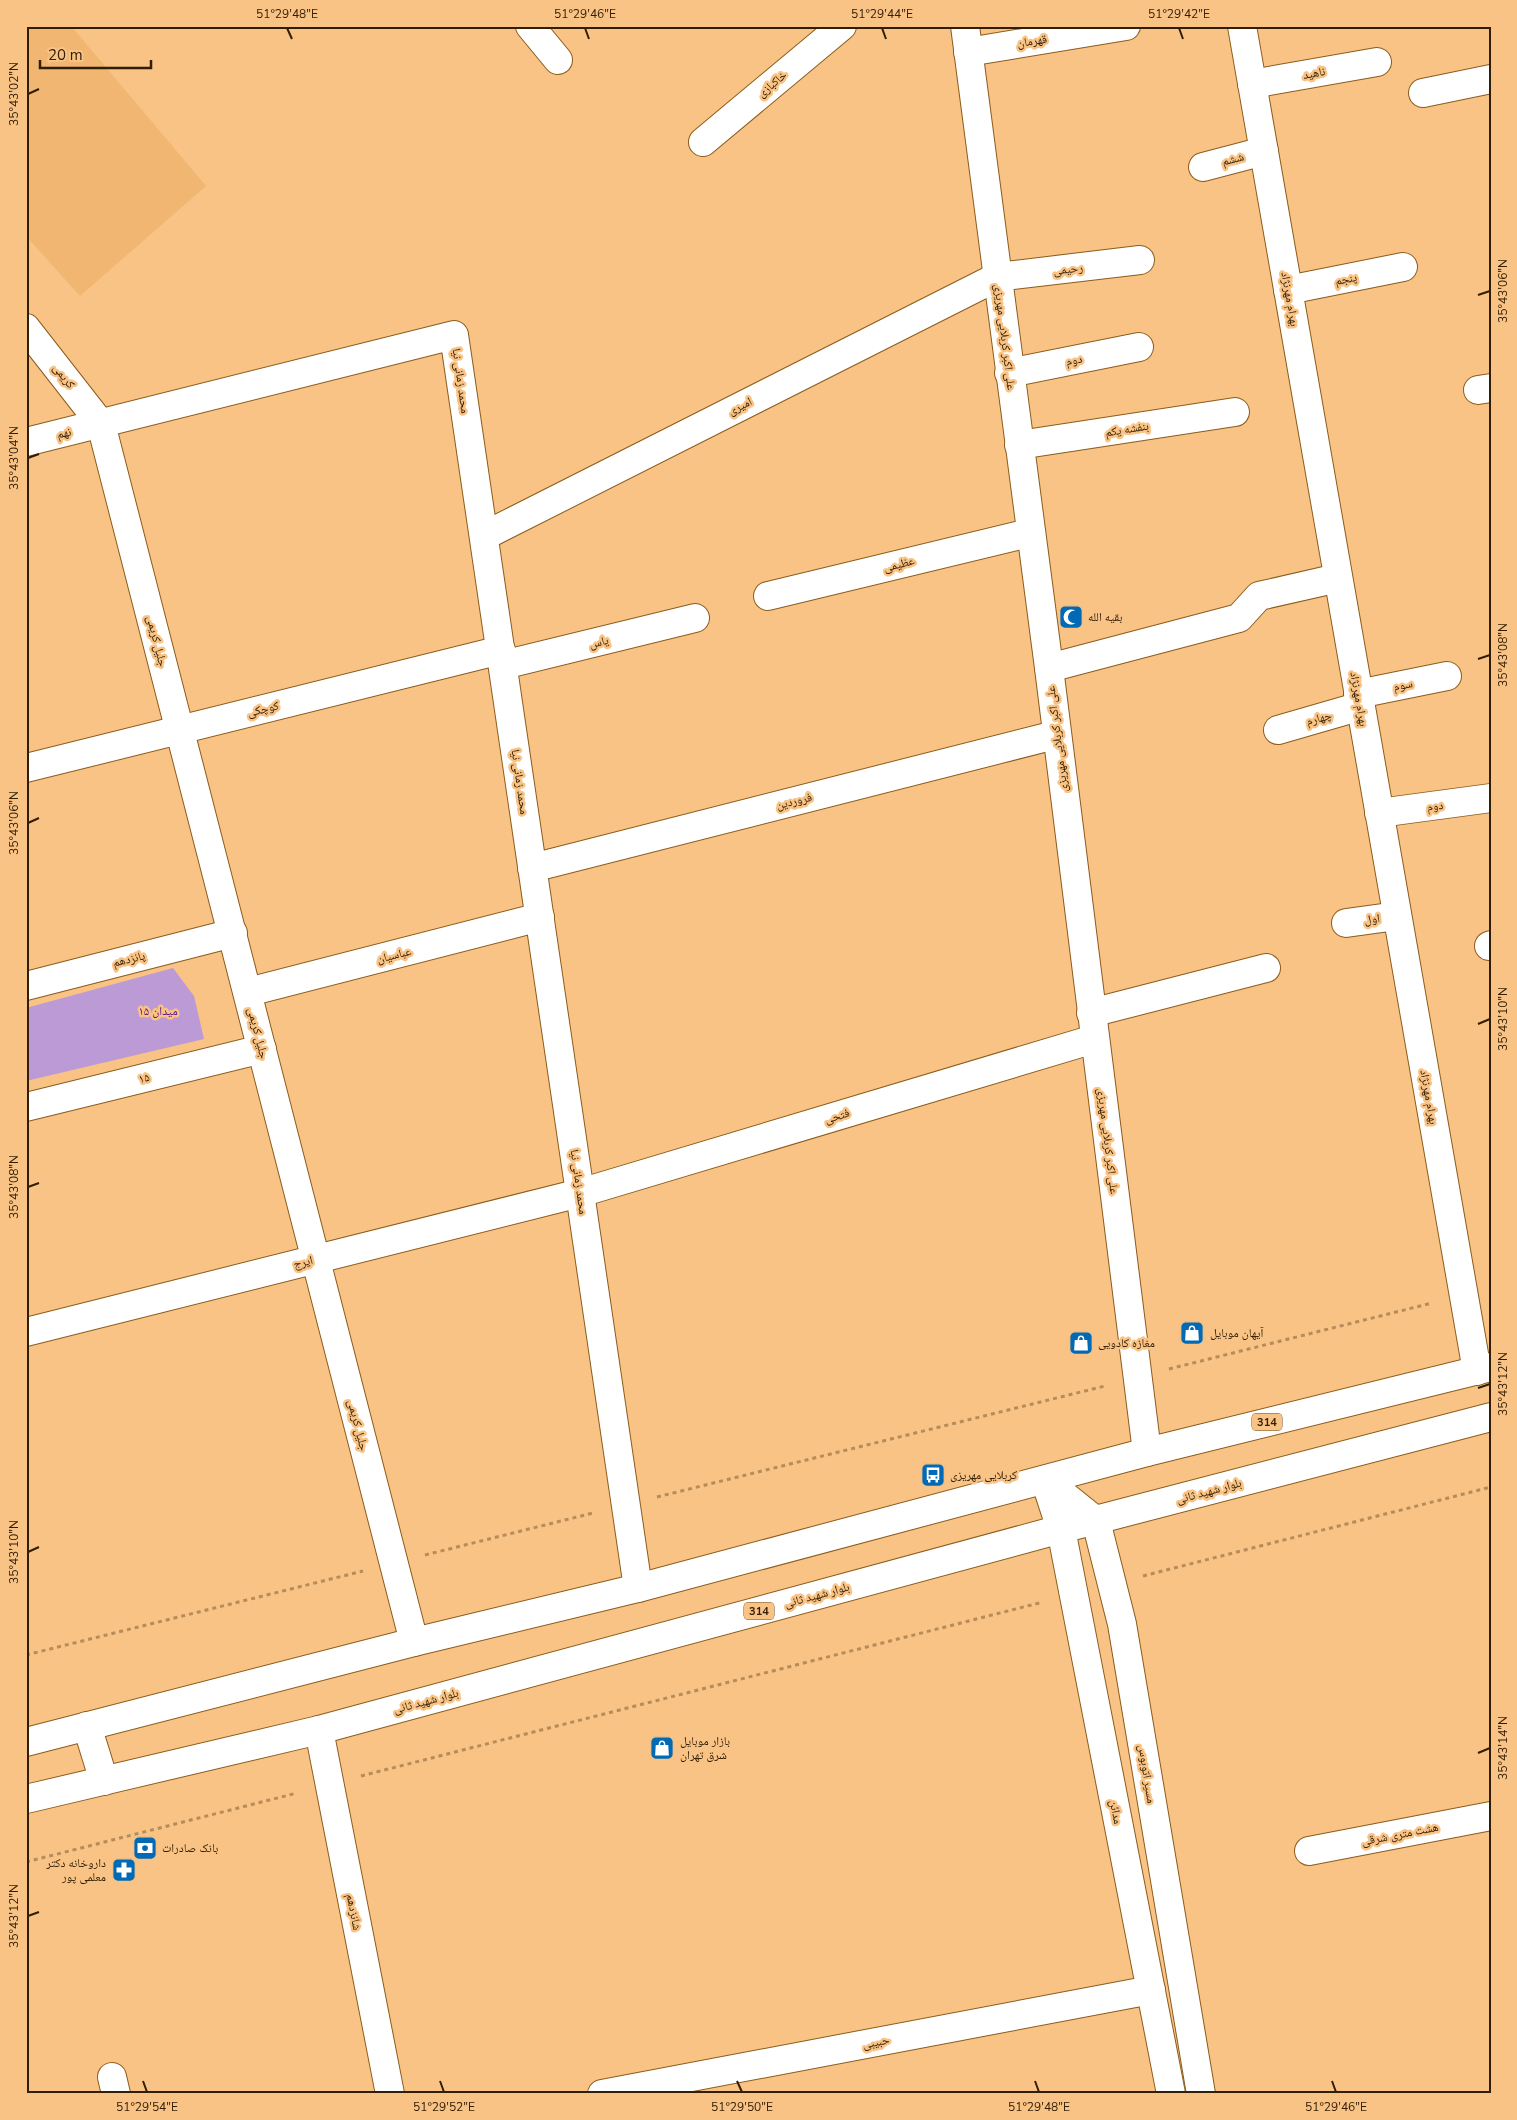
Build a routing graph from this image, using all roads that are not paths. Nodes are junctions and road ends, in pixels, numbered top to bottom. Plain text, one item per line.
1 (530, 26) edge
2 (842, 26) edge
3 (1126, 26) edge
4 (1242, 26) edge
5 (966, 39) edge
6 (558, 60) dead end
7 (1377, 62) dead end
8 (1491, 79) edge
9 (1252, 84) junction
10 (1423, 93) dead end
11 (703, 142) dead end
12 (1264, 151) junction
13 (1203, 167) dead end
14 (1140, 260) dead end
15 (1403, 267) dead end
16 (997, 277) junction
17 (1288, 290) junction
18 (26, 328) edge
19 (1139, 347) dead end
20 (1009, 373) junction
21 (1236, 412) dead end
22 (101, 424) junction
23 (26, 442) edge
24 (1018, 445) junction
25 (1029, 532) junction
26 (484, 536) junction
27 (1338, 578) junction
28 (768, 596) dead end
29 (695, 618) dead end
30 (502, 657) junction
31 (1049, 668) junction
32 (1447, 676) dead end
33 (1360, 700) junction
34 (180, 730) junction
35 (1278, 730) dead end
36 (1056, 735) junction
37 (26, 768) edge
38 (1491, 798) edge
39 (1379, 813) junction
40 (532, 868) junction
41 (1397, 916) junction
42 (540, 917) junction
43 (1346, 923) dead end
44 (233, 933) junction
45 (1266, 968) dead end
46 (26, 986) edge
47 (248, 992) junction
48 (1093, 1026) junction
49 (262, 1049) junction
50 (26, 1107) edge
51 (580, 1193) junction
52 (316, 1259) junction
53 (26, 1332) edge
54 (1484, 1369) edge
55 (1491, 1417) edge
56 (1147, 1452) junction
57 (1045, 1480) junction
58 (1096, 1520) junction
59 (1061, 1529) junction
60 (638, 1588) junction
61 (414, 1642) junction
62 (88, 1726) junction
63 (319, 1730) junction
64 (26, 1742) edge
65 (104, 1780) junction
66 (26, 1799) edge
67 (1491, 1816) edge
68 (1309, 1851) dead end
69 (1151, 1990) junction
70 (390, 2094) edge
71 (602, 2094) edge
72 (1171, 2094) edge
73 (1201, 2094) edge

1 - 6 street
2 - 11 street, خاکبازی
3 - 5 street, قهرمان
4 - 9 street, بهرام مهرنژاد
5 - 16 street, علی اکبر کربلایی مهریزی
7 - 9 street, ناهید
8 - 10 street
9 - 12 street, بهرام مهرنژاد
12 - 13 street, ششم
12 - 17 street, بهرام مهرنژاد
14 - 16 street, رحیمی
15 - 17 street, پنجم
16 - 20 street, علی اکبر کربلایی مهریزی
16 - 26 street, امیری
17 - 27 street, بهرام مهرنژاد
18 - 22 street, کریمی
19 - 20 street, دوم
20 - 24 street, علی اکبر کربلایی مهریزی
21 - 24 street, بنفشه یکم
22 - 23 street, نهم
22 - 26 street, محمد زمانی نیا
22 - 34 street, جلیل کریمی
24 - 25 street, علی اکبر کربلایی مهریزی
25 - 28 street, عظیمی
25 - 31 street, علی اکبر کربلایی مهریزی
26 - 30 street, محمد زمانی نیا
27 - 31 street
27 - 33 street, بهرام مهرنژاد
29 - 30 street, یاس
30 - 34 street, کوچکی
30 - 40 street, محمد زمانی نیا
31 - 36 street, علی اکبر کربلایی مهریزی
32 - 33 street, سوم
33 - 35 street, چهارم
33 - 39 street, بهرام مهرنژاد
34 - 37 street, کوچکی
34 - 44 street, جلیل کریمی
36 - 40 street, فروردین
36 - 48 street, علی اکبر کربلایی مهریزی
38 - 39 street, دوم
39 - 41 street, بهرام مهرنژاد
40 - 42 street, محمد زمانی نیا
41 - 43 street, اول
41 - 54 street, بهرام مهرنژاد
42 - 47 street, عباسیان
42 - 51 street, محمد زمانی نیا
44 - 46 street, پانزدهم
44 - 47 street, جلیل کریمی
45 - 48 street, فتحی
47 - 49 street, جلیل کریمی
48 - 51 street, فتحی
48 - 56 street, علی اکبر کربلایی مهریزی
49 - 50 street, ۱۵
49 - 52 street, جلیل کریمی
51 - 52 street, ایرج
51 - 60 street, محمد زمانی نیا
52 - 53 street, ایرج
52 - 61 street, جلیل کریمی
54 - 56 street, 314
55 - 58 street, بلوار شهید ثانی / 314
56 - 57 street, 314
57 - 58 street
57 - 59 street, مدائن
57 - 60 street, 314
58 - 59 street, بلوار شهید ثانی / 314
58 - 73 street, مسیر اتوبوس
59 - 63 street, بلوار شهید ثانی / 314
59 - 69 street, مدائن
60 - 61 street, 314
61 - 62 street, 314
62 - 64 street, 314
62 - 65 street
63 - 65 street, بلوار شهید ثانی / 314
63 - 70 street, شانزدهم
65 - 66 street, بلوار شهید ثانی / 314
67 - 68 street, هشت متری شرقی
69 - 71 street, حبیبی
69 - 72 street, مدائن

